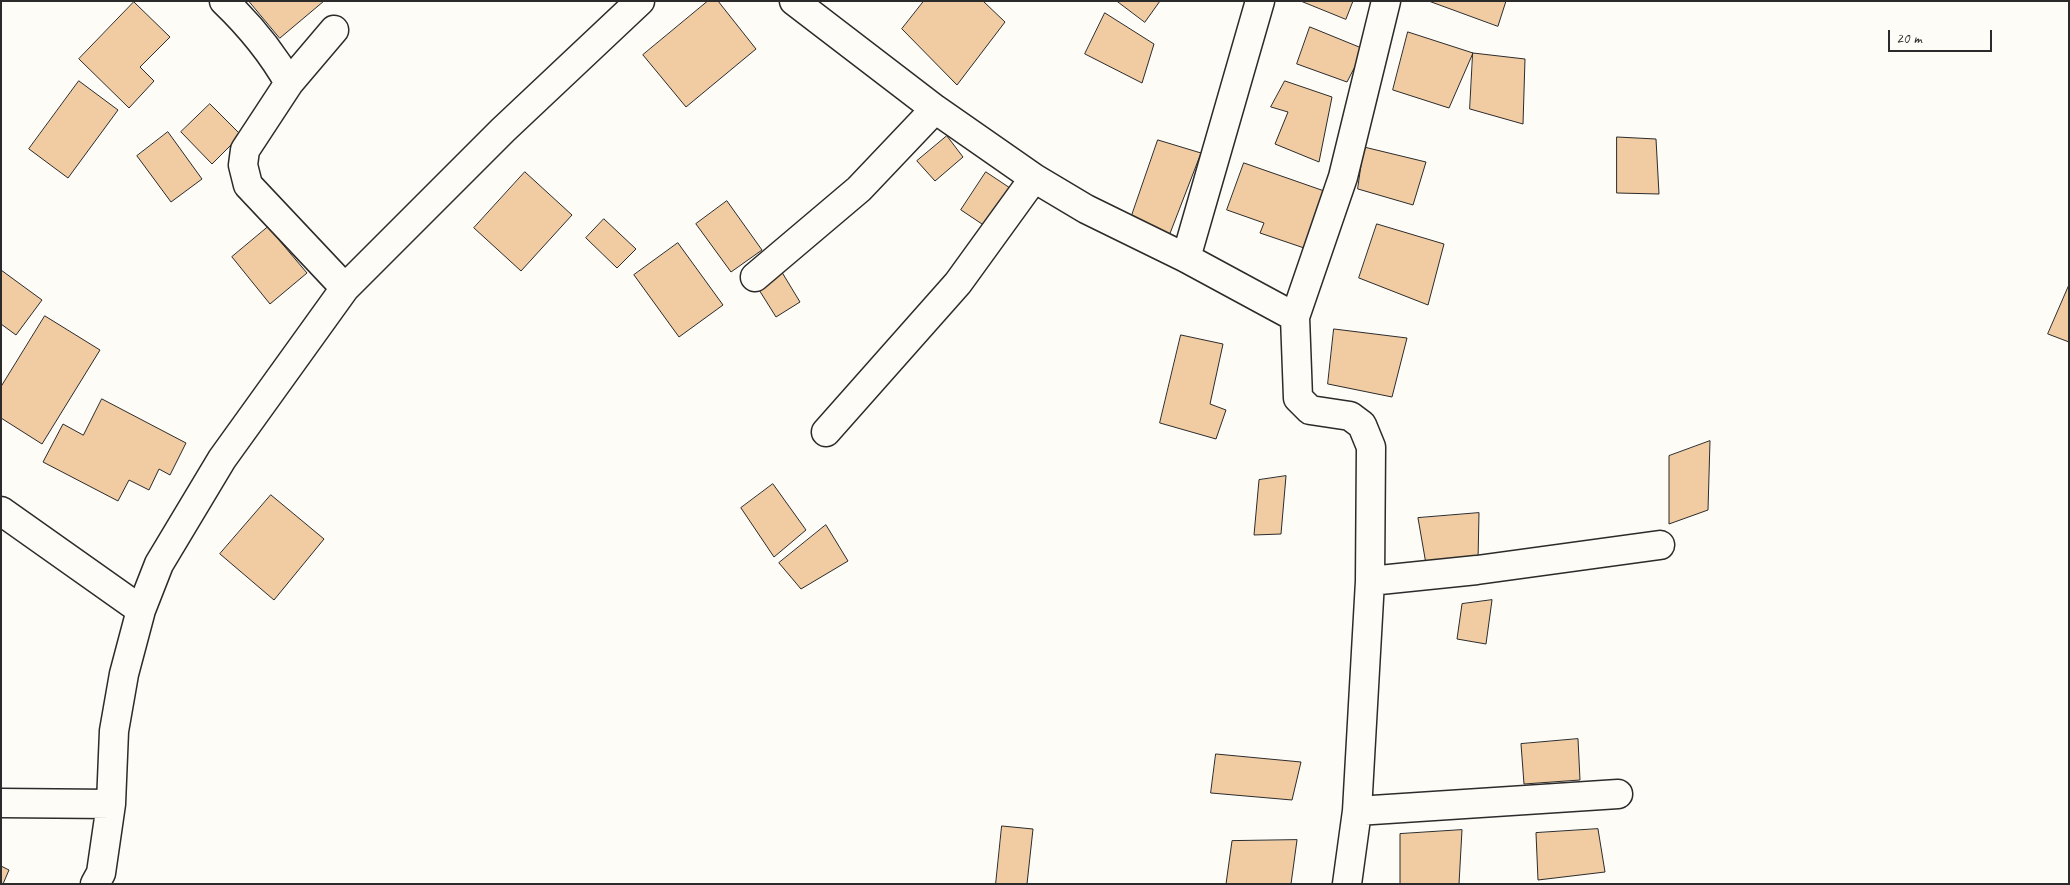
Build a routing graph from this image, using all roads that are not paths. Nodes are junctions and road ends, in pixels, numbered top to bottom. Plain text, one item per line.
1 (224, 1) edge
2 (640, 1) edge
3 (794, 1) edge
4 (1260, 1) edge
5 (1386, 1) edge
6 (334, 30) dead end
7 (289, 82) junction
8 (935, 109) junction
9 (1034, 178) junction
10 (1186, 258) junction
11 (755, 277) dead end
12 (345, 288) junction
13 (1295, 318) junction
14 (826, 432) dead end
15 (1, 510) edge
16 (1660, 545) dead end
17 (1370, 581) junction
18 (141, 610) junction
19 (1618, 794) dead end
20 (1, 803) edge
21 (111, 804) junction
22 (1357, 811) junction
23 (95, 884) edge
24 (1347, 884) edge

1 - 7 street
2 - 12 street
3 - 8 street
4 - 10 street
5 - 13 street
6 - 7 street
7 - 12 street
8 - 9 street
8 - 11 street
9 - 10 street
9 - 14 street
10 - 13 street
12 - 18 street
13 - 17 street
15 - 18 street
16 - 17 street
17 - 22 street
18 - 21 street
19 - 22 street
20 - 21 street
21 - 23 street
22 - 24 street

